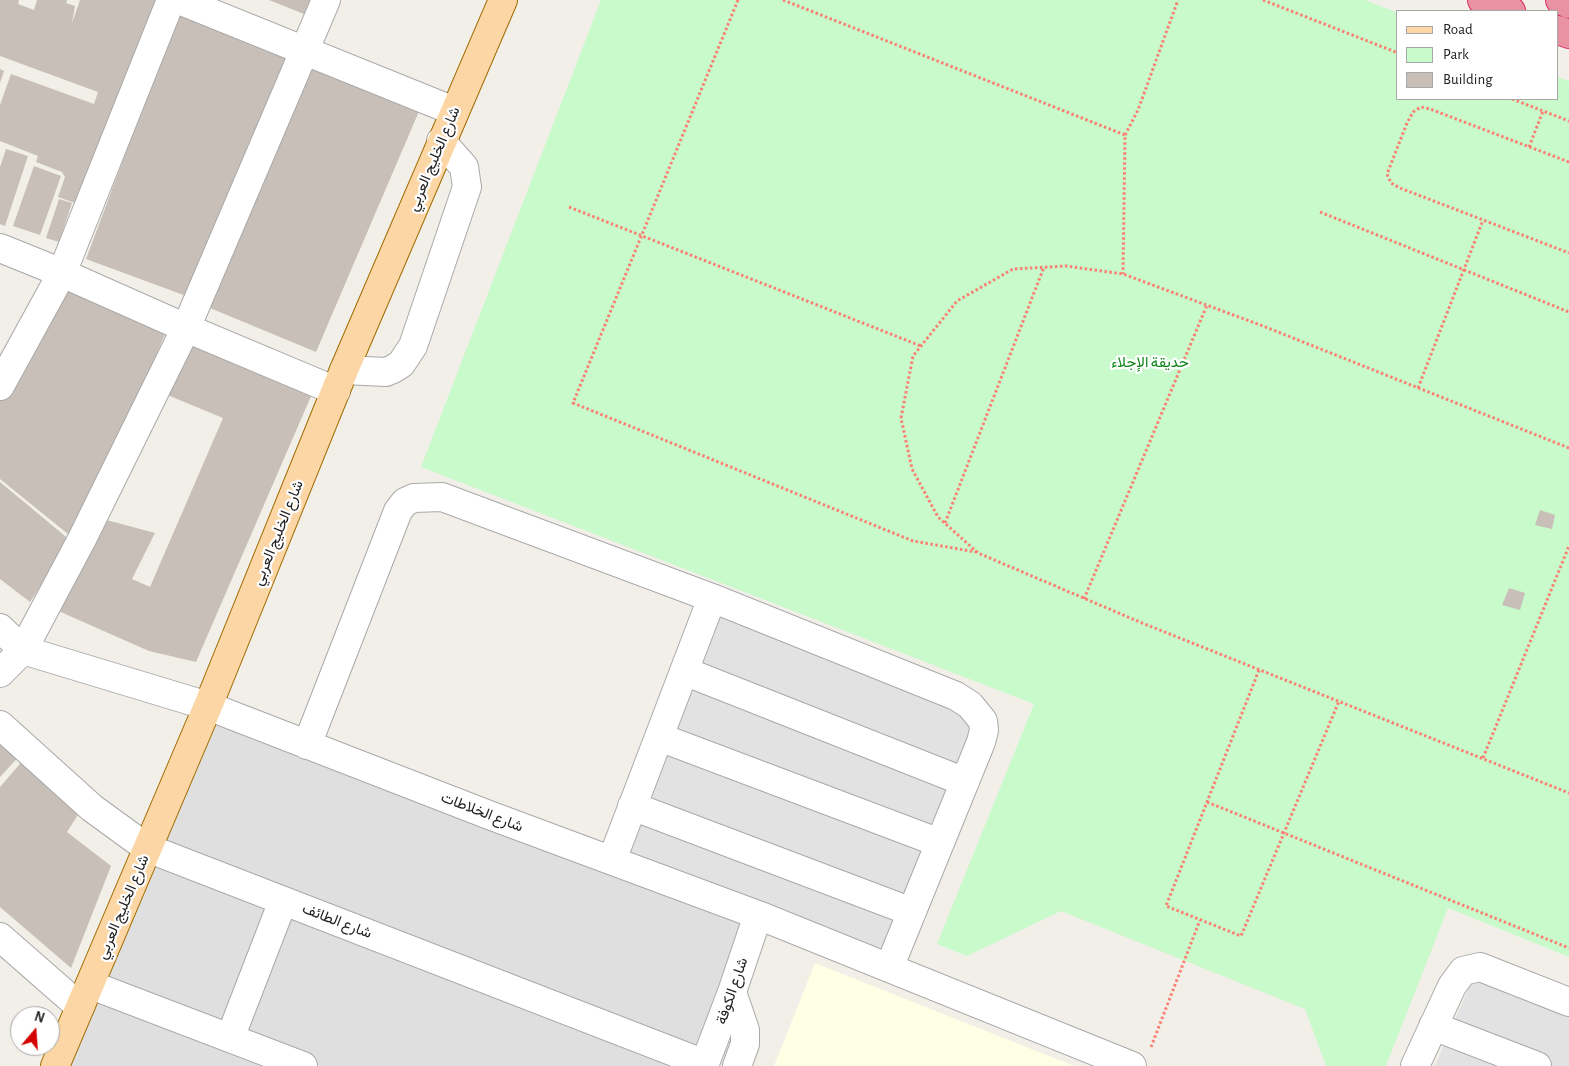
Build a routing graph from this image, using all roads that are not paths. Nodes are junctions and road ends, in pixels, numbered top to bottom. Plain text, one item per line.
1 (171, 0) edge
2 (179, 0) edge
3 (326, 0) edge
4 (503, 0) edge
5 (1482, 0) edge
6 (1560, 0) edge
7 (1569, 4) edge
8 (1508, 10) edge
9 (305, 52) junction
10 (454, 111) junction
11 (441, 141) junction
12 (0, 248) edge
13 (62, 273) junction
14 (186, 328) junction
15 (340, 381) junction
16 (0, 386) edge
17 (712, 598) junction
18 (0, 628) edge
19 (23, 650) junction
20 (684, 671) junction
21 (0, 673) edge
22 (208, 706) junction
23 (0, 725) edge
24 (659, 737) junction
25 (307, 744) junction
26 (965, 782) junction
27 (632, 806) junction
28 (940, 843) junction
29 (147, 848) junction
30 (612, 860) junction
31 (283, 901) junction
32 (912, 912) junction
33 (758, 915) junction
34 (0, 937) edge
35 (889, 968) junction
36 (732, 992) junction
37 (85, 996) junction
38 (1569, 1002) edge
39 (1433, 1026) junction
40 (230, 1038) junction
41 (1141, 1057) edge
42 (705, 1065) edge
43 (55, 1066) edge
44 (303, 1066) edge
45 (737, 1066) edge
46 (1415, 1066) edge
47 (1536, 1066) edge

1 - 13 street
2 - 9 street
3 - 9 street
4 - 10 main road, شارع الخليج العربي
5 - 8 highway
6 - 7 highway
9 - 10 street
9 - 14 street
10 - 11 main road, شارع الخليج العربي
11 - 15 main road, شارع الخليج العربي
11 - 15 street
12 - 13 street
13 - 14 street
13 - 16 street
14 - 15 street
14 - 19 street
15 - 22 main road, شارع الخليج العربي
17 - 20 street
17 - 25 street
17 - 26 street
18 - 19 street
19 - 21 street
19 - 22 street, شارع الخلاطات
20 - 24 street
20 - 26 street
22 - 25 street, شارع الخلاطات
22 - 29 main road, شارع الخليج العربي
23 - 29 street, شارع الطائف
24 - 27 street
24 - 28 street
25 - 30 street, شارع الخلاطات
26 - 28 street
27 - 30 street
27 - 32 street
28 - 32 street
29 - 31 street, شارع الطائف
29 - 37 main road, شارع الخليج العربي
30 - 33 street, شارع الخلاطات
31 - 40 street
31 - 42 street, شارع الطائف
32 - 35 street
33 - 35 street, شارع الخلاطات
33 - 36 street, شارع الكوفة
34 - 37 street
35 - 41 street, شارع الخلاطات
36 - 42 street, شارع الكوفة
36 - 45 street
37 - 40 street
37 - 43 main road, شارع الخليج العربي
38 - 39 street
39 - 46 street
39 - 47 street
40 - 44 street

